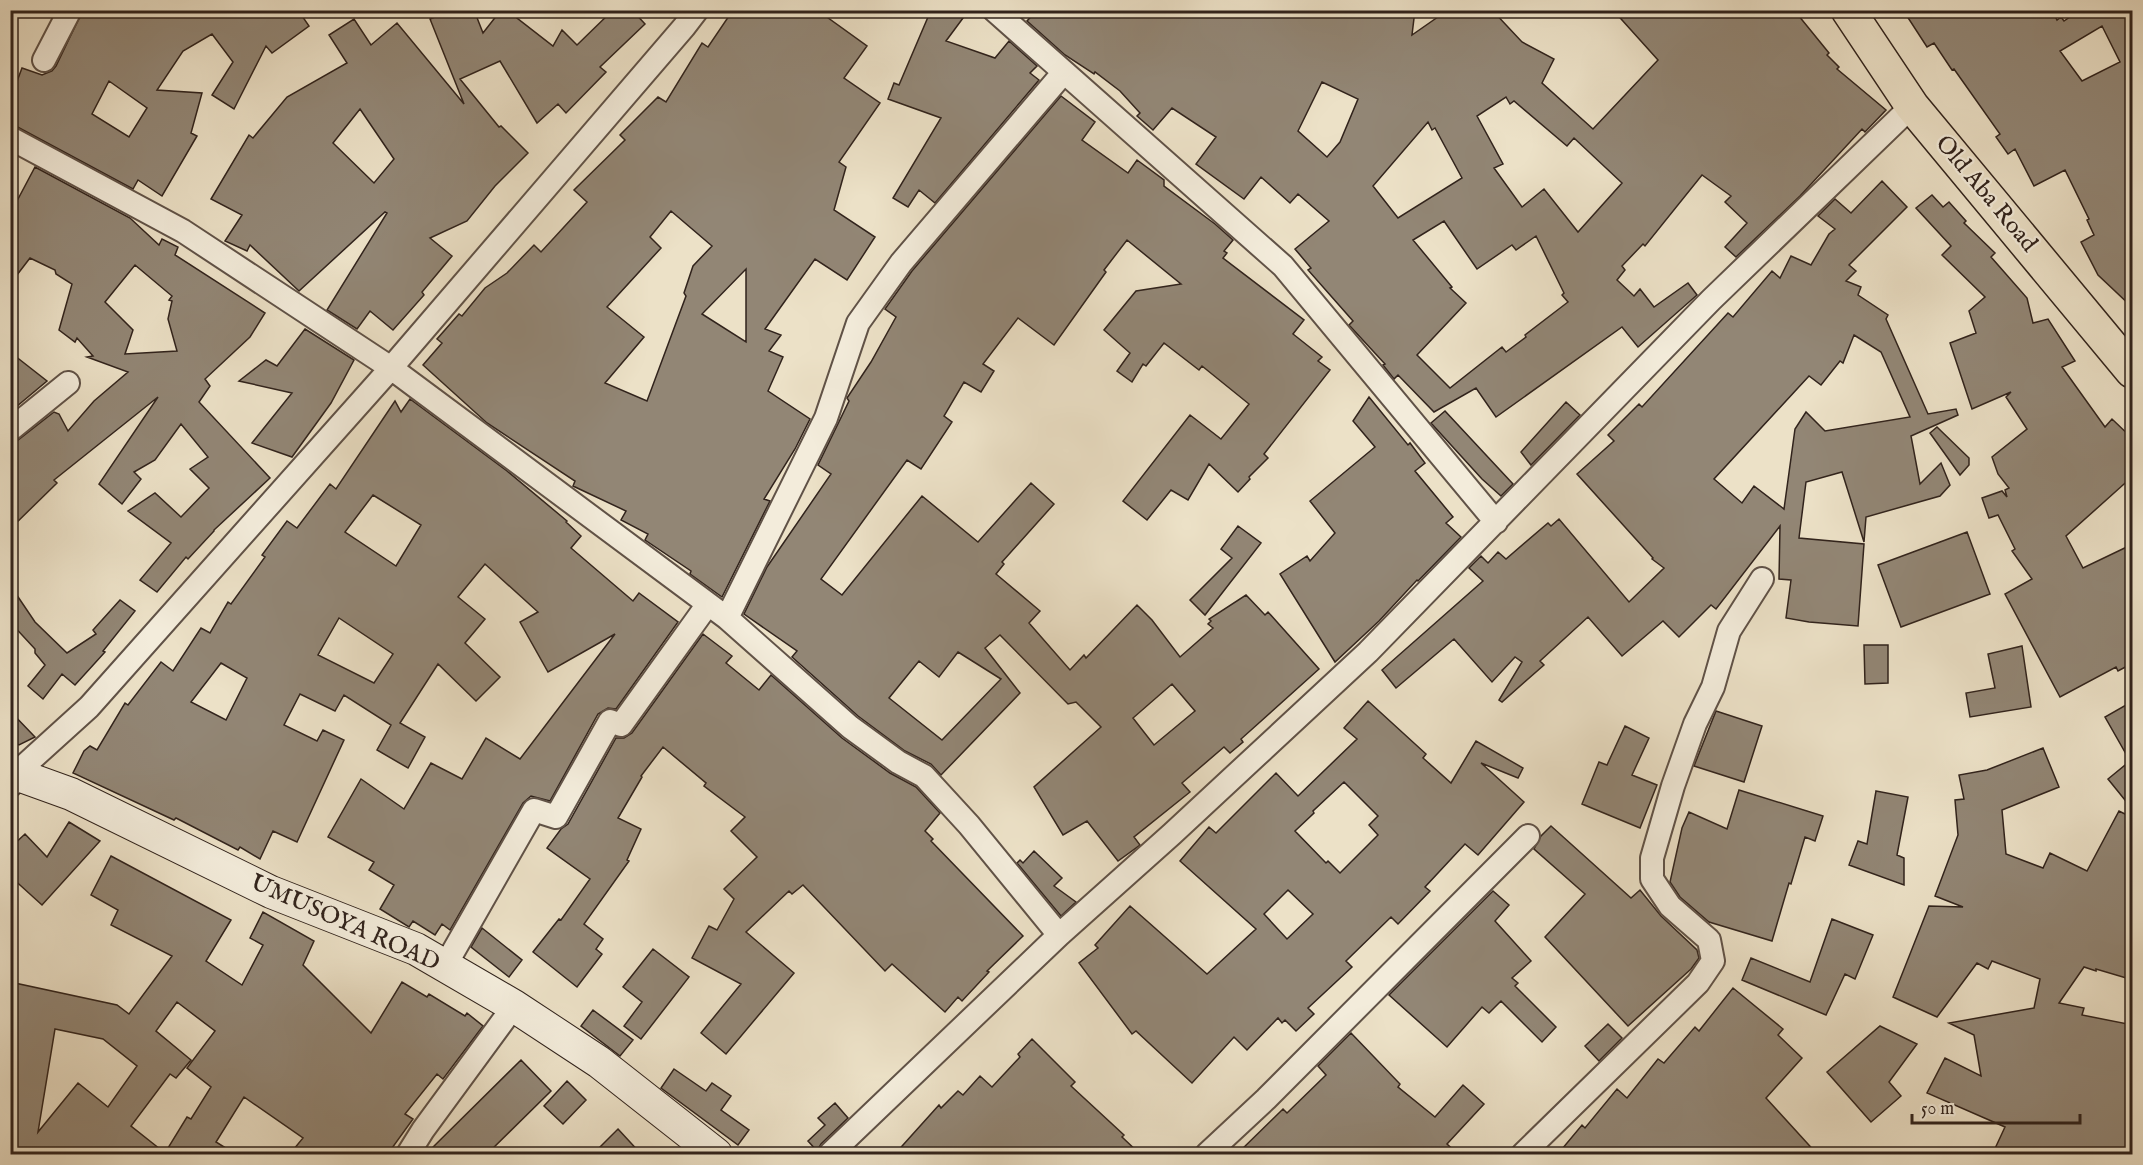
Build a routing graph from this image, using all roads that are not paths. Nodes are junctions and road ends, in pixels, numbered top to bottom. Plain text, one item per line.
1 (70, 10) edge
2 (697, 10) edge
3 (994, 10) edge
4 (1848, 10) edge
5 (44, 60) dead end
6 (1064, 72) junction
7 (1912, 106) junction
8 (10, 138) edge
9 (391, 368) junction
10 (2133, 371) edge
11 (68, 383) dead end
12 (10, 430) edge
13 (1496, 522) junction
14 (1762, 579) dead end
15 (708, 604) junction
16 (727, 618) junction
17 (12, 777) edge
18 (1528, 837) dead end
19 (1059, 935) junction
20 (445, 966) junction
21 (514, 1006) junction
22 (408, 1155) edge
23 (716, 1155) edge
24 (830, 1155) edge
25 (1207, 1155) edge
26 (1523, 1155) edge

1 - 5 street
2 - 9 street
3 - 6 street
4 - 7 main road, Old Aba Road
6 - 13 street
6 - 16 street
7 - 10 main road, Old Aba Road
7 - 13 street
8 - 9 street
9 - 15 street
9 - 17 street
11 - 12 street
13 - 19 street
14 - 26 street
15 - 16 street
15 - 20 street
16 - 19 street
17 - 20 main road, UMUSOYA ROAD
18 - 25 street
19 - 24 street
20 - 21 main road, UMUSOYA ROAD
21 - 22 street
21 - 23 main road, UMUSOYA ROAD

